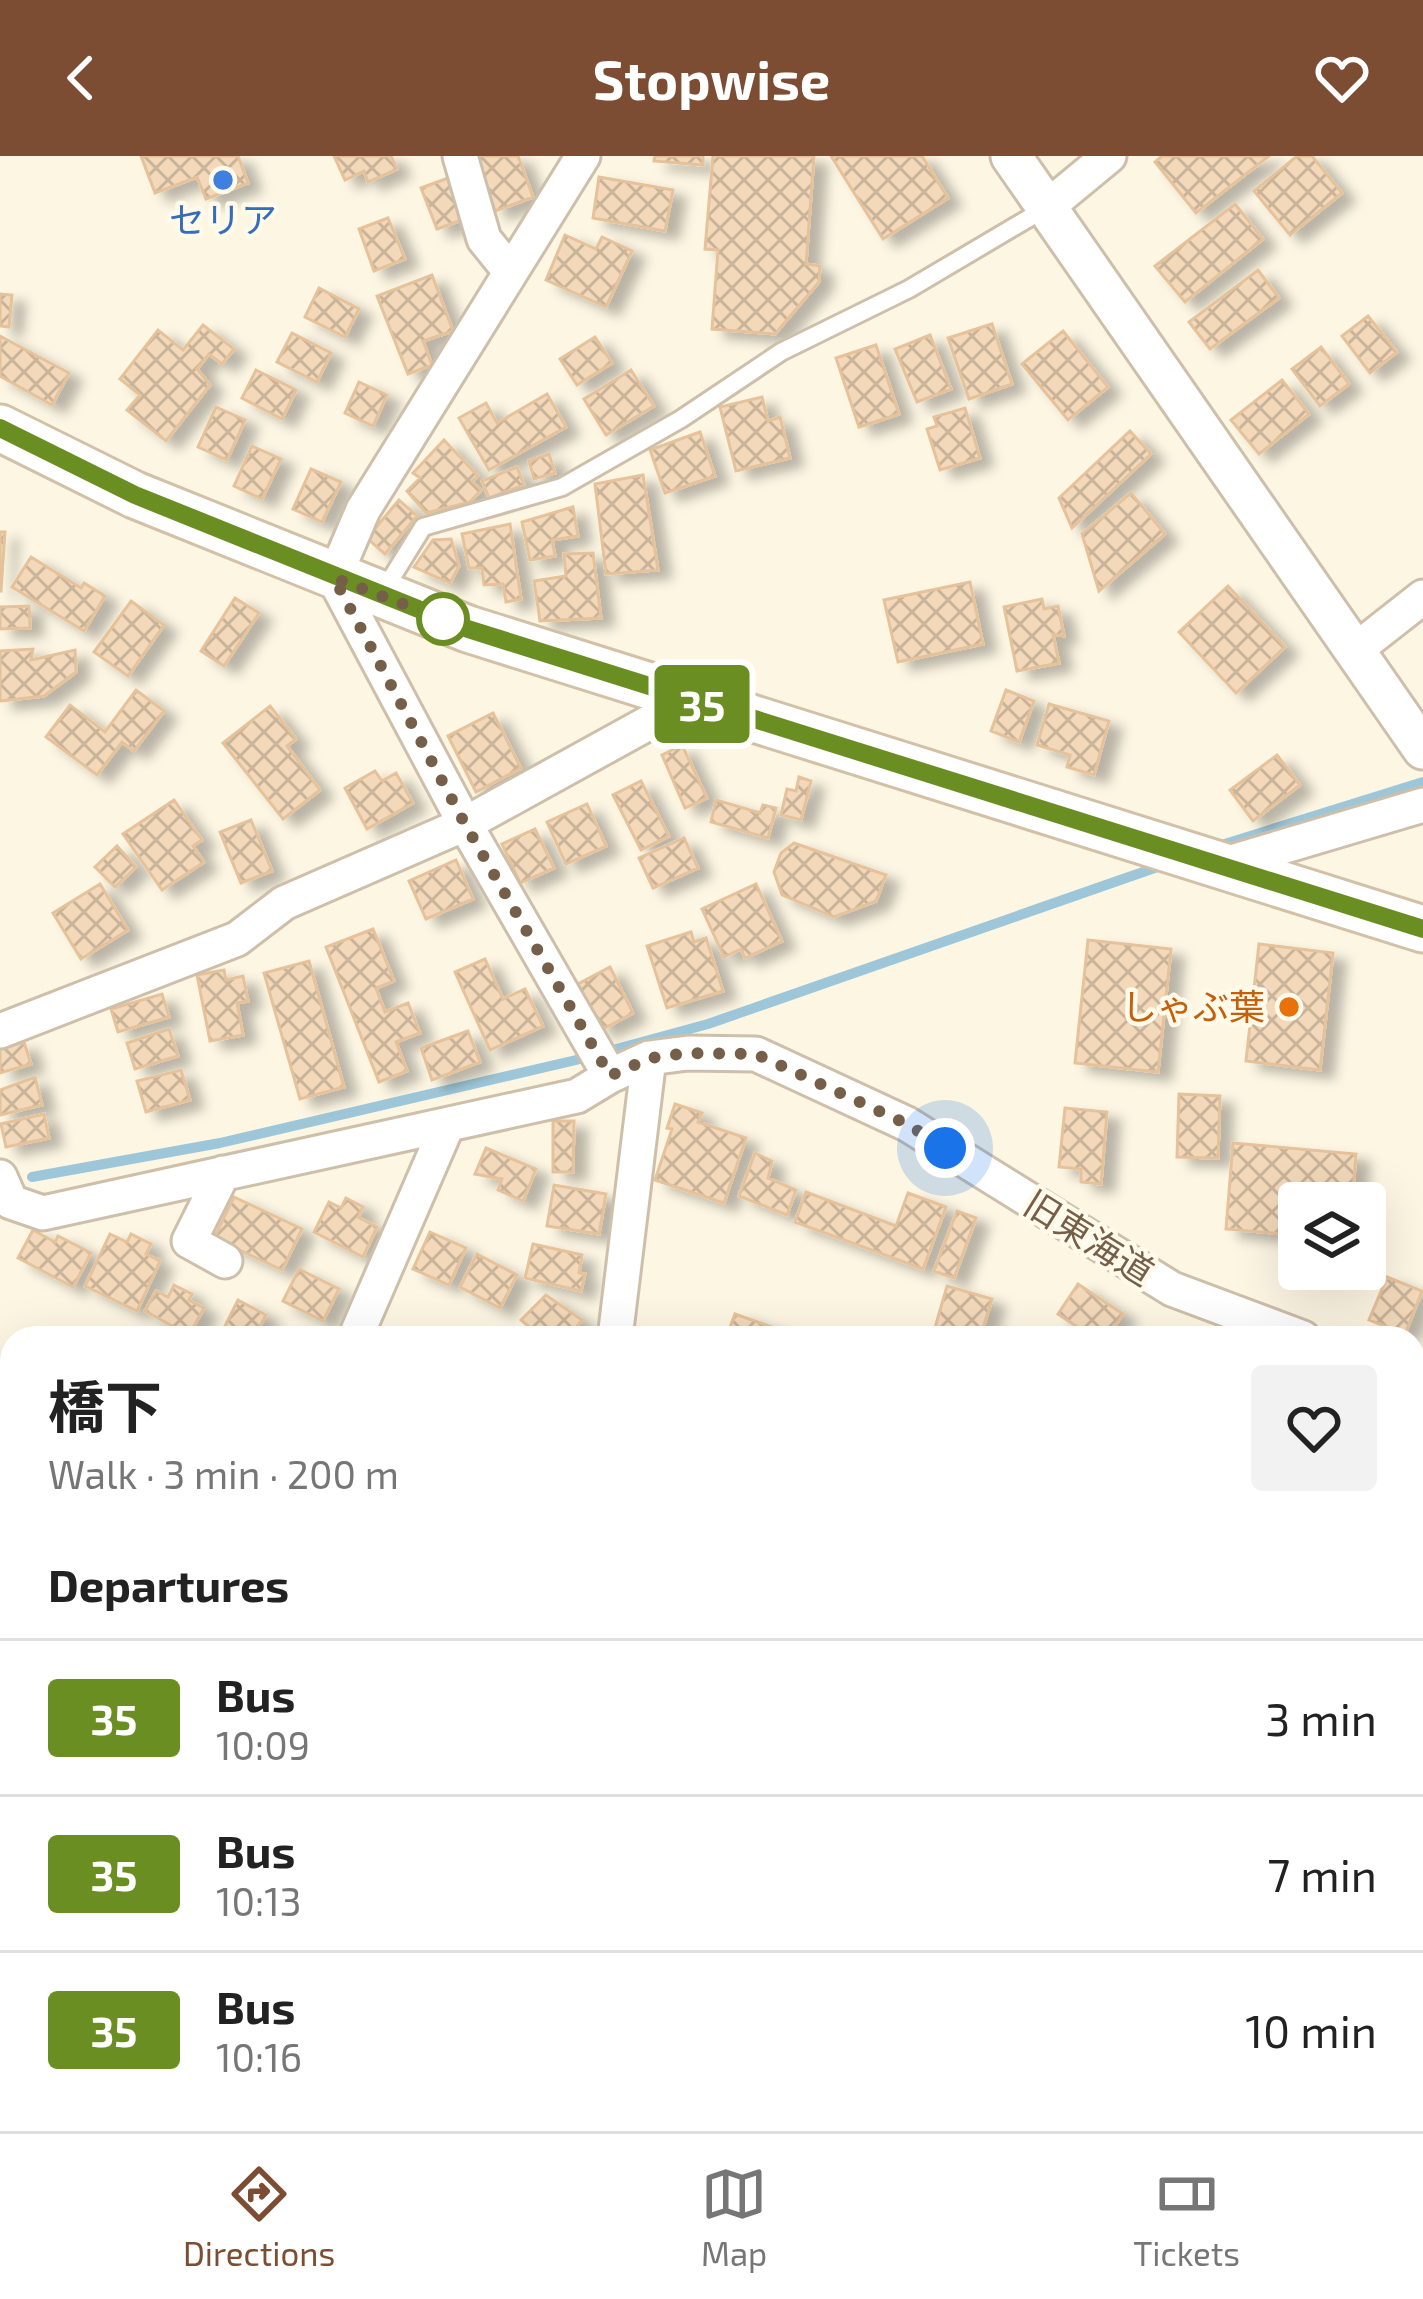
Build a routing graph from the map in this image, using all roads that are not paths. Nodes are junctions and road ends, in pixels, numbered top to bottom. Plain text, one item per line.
1 (460, 156) edge
2 (583, 156) edge
3 (1011, 156) edge
4 (1109, 156) edge
5 (1046, 208) junction
6 (509, 270) junction
7 (0, 428) edge
8 (334, 578) junction
9 (380, 596) junction
10 (1423, 597) edge
11 (1353, 652) junction
12 (690, 700) junction
13 (1422, 746) edge
14 (1423, 806) edge
15 (465, 824) junction
16 (1216, 866) junction
17 (1423, 929) edge
18 (0, 1031) edge
19 (650, 1058) junction
20 (610, 1076) junction
21 (447, 1126) junction
22 (223, 1173) junction
23 (4, 1195) edge
24 (224, 1262) dead end
25 (360, 1326) edge
26 (617, 1326) edge
27 (1245, 1326) edge

1 - 6 street
2 - 6 street
3 - 5 street
4 - 5 street
5 - 9 lane
5 - 11 street
6 - 8 street
7 - 8 main road
8 - 9 main road
8 - 15 street
9 - 12 main road
10 - 11 street
11 - 13 street
12 - 15 street
12 - 16 main road
14 - 16 street
15 - 18 street
15 - 20 street
16 - 17 main road
19 - 20 street, 旧東海道
19 - 26 street
19 - 27 street, 旧東海道
20 - 21 street, 旧東海道
21 - 22 street, 旧東海道
21 - 25 street
22 - 23 street, 旧東海道
22 - 24 street

